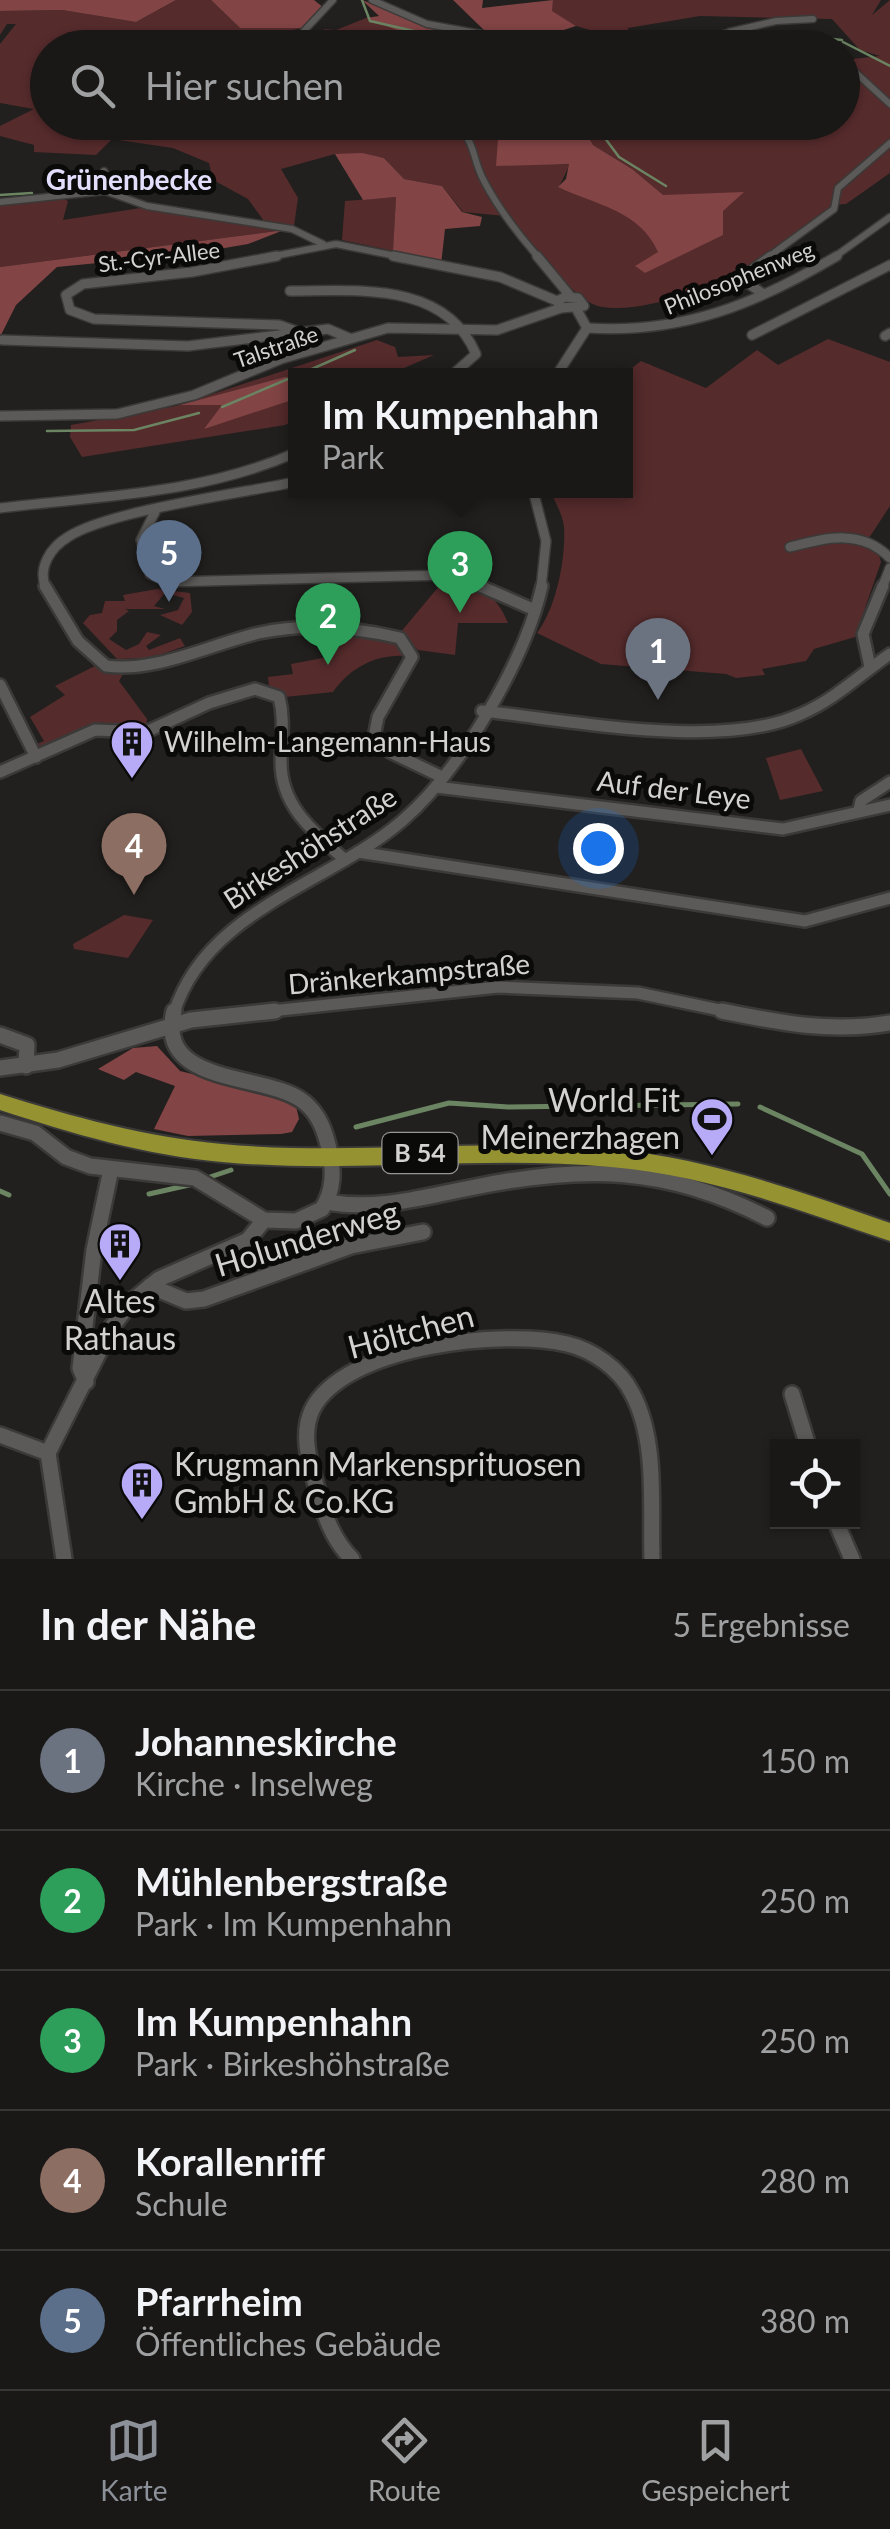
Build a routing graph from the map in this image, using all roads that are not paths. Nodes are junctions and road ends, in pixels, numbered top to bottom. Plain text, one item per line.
1 (333, 0) edge
2 (372, 0) edge
3 (813, 20) dead end
4 (305, 30) edge
5 (460, 30) edge
6 (739, 30) edge
7 (860, 76) edge
8 (890, 104) edge
9 (471, 140) edge
10 (890, 143) edge
11 (104, 170) dead end
12 (106, 190) junction
13 (0, 202) edge
14 (890, 216) edge
15 (323, 244) junction
16 (890, 265) edge
17 (290, 291) dead end
18 (762, 294) junction
19 (571, 296) junction
20 (559, 304) junction
21 (578, 310) junction
22 (587, 328) junction
23 (296, 331) junction
24 (467, 331) junction
25 (752, 335) dead end
26 (350, 338) junction
27 (2, 340) edge
28 (465, 368) edge
29 (561, 368) edge
30 (0, 416) edge
31 (288, 456) edge
32 (288, 484) edge
33 (537, 498) edge
34 (0, 508) edge
35 (155, 512) junction
36 (790, 547) dead end
37 (890, 558) edge
38 (890, 568) edge
39 (535, 610) junction
40 (886, 656) edge
41 (870, 667) junction
42 (0, 685) edge
43 (482, 711) junction
44 (36, 757) junction
45 (0, 772) edge
46 (439, 782) junction
47 (890, 782) edge
48 (890, 805) edge
49 (859, 810) junction
50 (358, 852) junction
51 (345, 860) junction
52 (890, 898) edge
53 (890, 1023) edge
54 (169, 1026) junction
55 (0, 1035) edge
56 (12, 1067) edge
57 (0, 1102) edge
58 (0, 1123) edge
59 (330, 1154) junction
60 (642, 1168) junction
61 (111, 1169) junction
62 (327, 1202) junction
63 (767, 1218) dead end
64 (264, 1220) junction
65 (423, 1232) dead end
66 (890, 1232) edge
67 (150, 1286) junction
68 (86, 1382) junction
69 (792, 1394) dead end
70 (0, 1435) edge
71 (806, 1439) edge
72 (48, 1452) junction
73 (839, 1529) edge
74 (64, 1559) edge
75 (352, 1559) edge
76 (652, 1559) edge
77 (852, 1559) edge

1 - 4 street
2 - 5 street
3 - 6 street
7 - 8 street
9 - 19 street
10 - 18 street
11 - 12 street
12 - 13 street
12 - 15 street
14 - 18 street, Philosophenweg
15 - 20 street
15 - 23 street, St.-Cyr-Allee
16 - 25 street
17 - 24 street
18 - 22 street, Philosophenweg
19 - 20 street, Talstraße
19 - 21 street
20 - 21 street
20 - 24 street, Talstraße
21 - 22 street
22 - 29 street
23 - 26 street
23 - 27 street
24 - 26 street, Talstraße
24 - 28 street
26 - 30 street, Talstraße
31 - 34 street
32 - 35 street
33 - 39 street, Birkeshöhstraße
35 - 39 street
35 - 46 street, Auf der Leye
36 - 37 street
38 - 41 street
39 - 43 street, Birkeshöhstraße
40 - 41 street
41 - 43 street
42 - 44 street
43 - 46 street, Birkeshöhstraße
44 - 45 street
44 - 51 street
46 - 49 street, Auf der Leye
46 - 50 street, Birkeshöhstraße
47 - 49 street, Auf der Leye
48 - 49 street
50 - 51 street, Birkeshöhstraße
50 - 52 street
51 - 54 street, Birkeshöhstraße
53 - 54 street, Dränkerkampstraße
54 - 56 street
54 - 59 street
55 - 56 street
57 - 59 main road, B 54
58 - 61 street
59 - 60 main road, B 54
59 - 62 street
60 - 62 street
60 - 63 street
60 - 66 main road, B 54
61 - 64 street
61 - 68 street
62 - 64 street
64 - 67 street
65 - 67 street, Holunderweg
67 - 68 street
68 - 72 street
69 - 71 street
70 - 72 street
72 - 74 street
73 - 77 street
75 - 76 street, Höltchen

